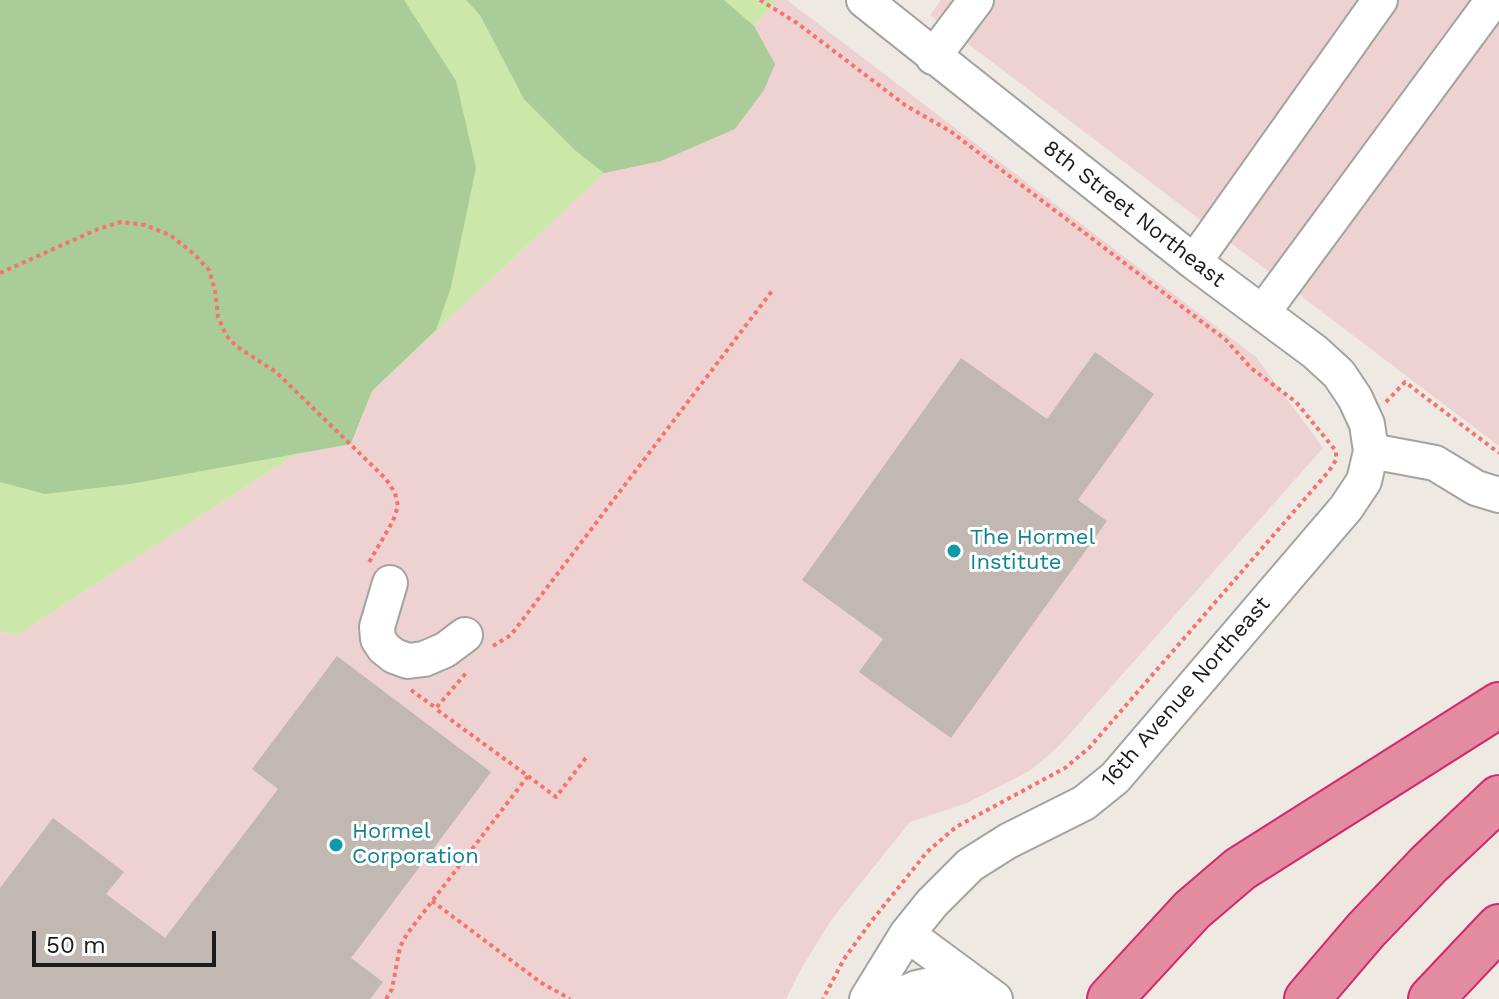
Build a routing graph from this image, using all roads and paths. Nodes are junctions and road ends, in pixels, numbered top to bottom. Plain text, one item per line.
1 (760, 0) edge
2 (864, 0) edge
3 (976, 0) edge
4 (1380, 0) edge
5 (1479, 5) edge
6 (933, 57) junction
7 (1194, 262) junction
8 (0, 273) edge
9 (772, 291) dead end
10 (1263, 312) junction
11 (1405, 382) dead end
12 (1371, 451) junction
13 (1499, 453) edge
14 (1499, 495) edge
15 (377, 577) joint
16 (475, 649) junction
17 (404, 685) dead end
18 (1499, 705) edge
19 (436, 708) junction
20 (588, 755) dead end
21 (528, 776) junction
22 (1499, 798) edge
23 (432, 901) junction
24 (1499, 927) edge
25 (907, 934) junction
26 (991, 996) edge
27 (386, 999) edge
28 (570, 999) edge
29 (823, 999) edge
30 (867, 999) edge
31 (891, 999) edge
32 (1110, 999) edge
33 (1307, 999) edge
34 (1431, 999) edge

1 - 29 path
2 - 6 street, 8th Street Northeast
3 - 6 street
4 - 7 street
5 - 10 street
6 - 7 street, 8th Street Northeast
7 - 10 street, 8th Street Northeast
8 - 15 path
9 - 16 path
10 - 12 street, 8th Street Northeast
11 - 13 path
12 - 14 street
12 - 25 street, 16th Avenue Northeast
15 - 16 street
16 - 19 path
17 - 19 path
18 - 32 highway
19 - 21 path
20 - 21 path
21 - 23 path
22 - 33 highway
23 - 27 path
23 - 28 path
24 - 34 highway
25 - 26 street
25 - 30 street, 16th Avenue Northeast
26 - 31 street

